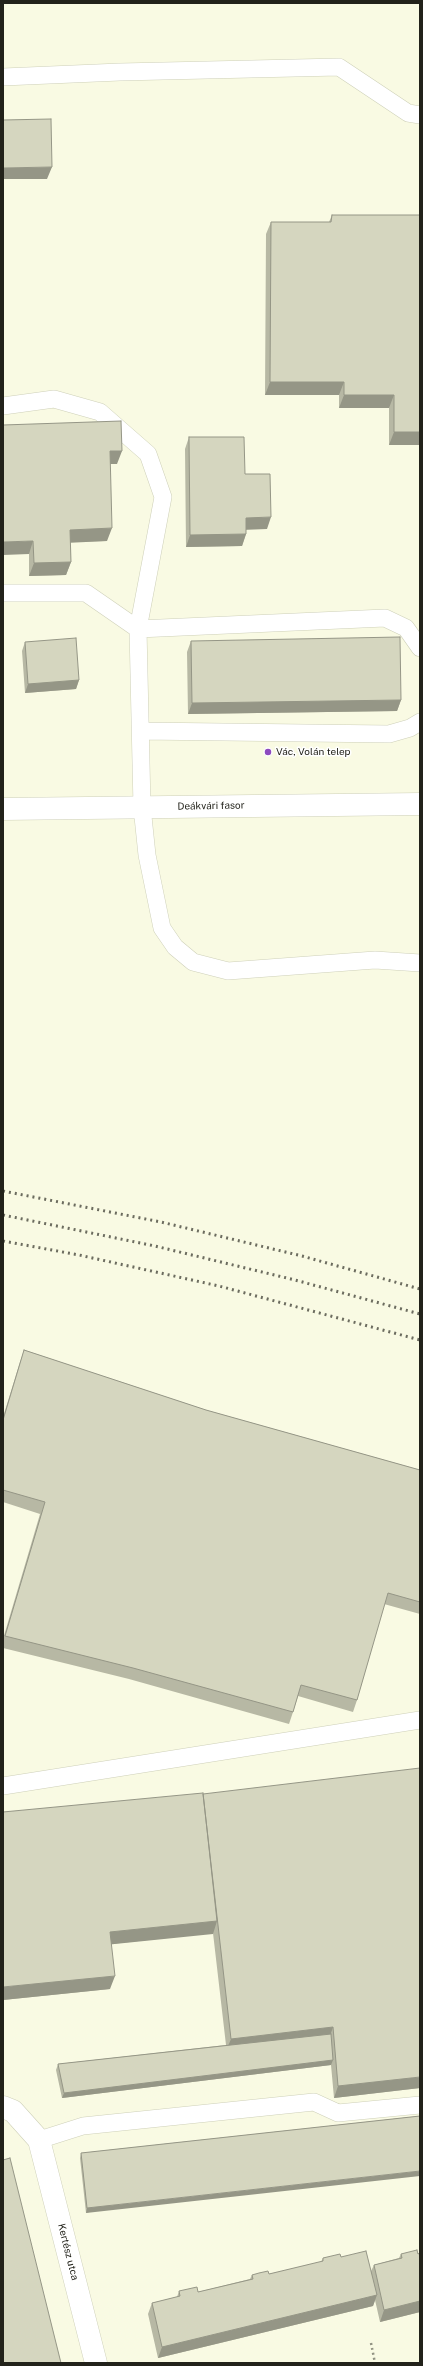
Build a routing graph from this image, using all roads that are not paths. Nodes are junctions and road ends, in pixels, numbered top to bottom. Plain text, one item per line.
1 (3, 77) edge
2 (420, 115) edge
3 (3, 406) edge
4 (3, 593) edge
5 (138, 629) junction
6 (420, 648) edge
7 (420, 722) edge
8 (141, 731) junction
9 (420, 804) edge
10 (142, 807) junction
11 (3, 809) edge
12 (420, 963) edge
13 (420, 1720) edge
14 (3, 1786) edge
15 (420, 2105) edge
16 (3, 2107) edge
17 (39, 2140) junction
18 (96, 2363) edge

1 - 2 lane
3 - 5 lane
4 - 5 lane
5 - 6 lane
5 - 8 lane
7 - 8 lane
8 - 10 lane
9 - 10 street, Deákvári fasor
10 - 11 street, Deákvári fasor
10 - 12 lane
13 - 14 lane
15 - 17 lane
16 - 17 street
17 - 18 street, Kertész utca

